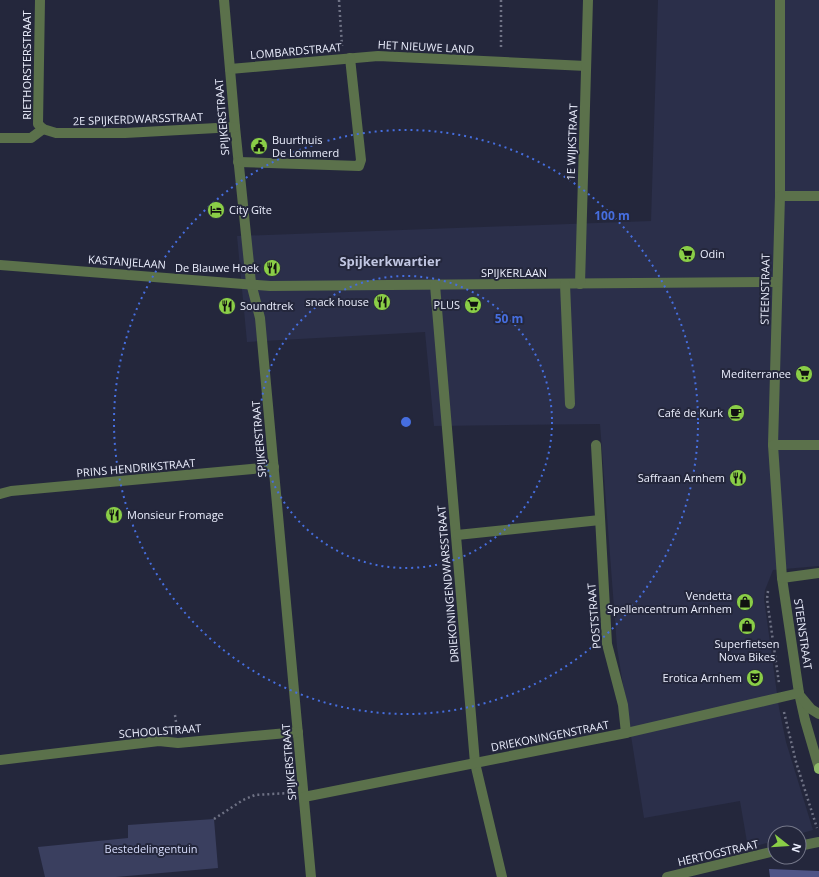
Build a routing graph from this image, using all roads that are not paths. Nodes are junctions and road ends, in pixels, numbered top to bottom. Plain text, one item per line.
1 (40, 0) edge
2 (224, 0) edge
3 (588, 0) edge
4 (780, 0) edge
5 (346, 58) junction
6 (586, 66) junction
7 (230, 69) junction
8 (235, 127) junction
9 (43, 129) junction
10 (0, 138) edge
11 (238, 162) junction
12 (780, 196) junction
13 (819, 196) edge
14 (0, 264) edge
15 (777, 282) junction
16 (252, 283) junction
17 (565, 284) junction
18 (580, 284) junction
19 (435, 285) junction
20 (570, 404) dead end
21 (596, 445) dead end
22 (773, 445) junction
23 (819, 445) edge
24 (274, 467) junction
25 (0, 494) edge
26 (600, 520) junction
27 (456, 535) junction
28 (819, 573) edge
29 (782, 578) junction
30 (799, 693) junction
31 (819, 714) edge
32 (298, 732) junction
33 (626, 733) junction
34 (819, 752) edge
35 (0, 760) edge
36 (475, 763) junction
37 (819, 768) edge
38 (304, 794) junction
39 (819, 842) edge
40 (807, 844) edge
41 (767, 854) edge
42 (311, 877) edge
43 (502, 877) edge
44 (667, 877) edge

1 - 9 street, RIETHORSTERSTRAAT
2 - 7 street, SPIJKERSTRAAT
3 - 6 street, 1E WIJKSTRAAT
4 - 12 street, STEENSTRAAT
5 - 6 street, HET NIEUWE LAND
5 - 7 street, LOMBARDSTRAAT
5 - 11 street, LOMBARDSTRAAT
6 - 18 street, 1E WIJKSTRAAT
7 - 8 street, SPIJKERSTRAAT
8 - 9 street, 2E SPIJKERDWARSSTRAAT
8 - 11 street, SPIJKERSTRAAT
9 - 10 street
11 - 16 street, SPIJKERSTRAAT
12 - 13 street
12 - 15 street, STEENSTRAAT
14 - 16 street, KASTANJELAAN
15 - 18 street, SPIJKERLAAN
15 - 22 street, STEENSTRAAT
16 - 19 street, SPIJKERLAAN
16 - 24 street, SPIJKERSTRAAT
17 - 18 street, SPIJKERLAAN
17 - 19 street, SPIJKERLAAN
17 - 20 street
19 - 27 street, DRIEKONINGENDWARSSTRAAT
21 - 26 street, POSTSTRAAT
22 - 23 street
22 - 29 street, STEENSTRAAT
24 - 25 street, PRINS HENDRIKSTRAAT
24 - 32 street, SPIJKERSTRAAT
26 - 27 street
26 - 33 street, POSTSTRAAT
27 - 36 street, DRIEKONINGENDWARSSTRAAT
28 - 29 street
29 - 30 street, STEENSTRAAT
30 - 31 street, STEENSTRAAT
30 - 33 street, DRIEKONINGENSTRAAT
30 - 37 street, STEENSTRAAT
32 - 35 street, SCHOOLSTRAAT
32 - 38 street, SPIJKERSTRAAT
33 - 36 street, DRIEKONINGENSTRAAT
34 - 37 street
36 - 38 street, DRIEKONINGENSTRAAT
36 - 43 street, DRIEKONINGENDWARSSTRAAT
38 - 42 street, SPIJKERSTRAAT
39 - 40 street
41 - 44 street, HERTOGSTRAAT

